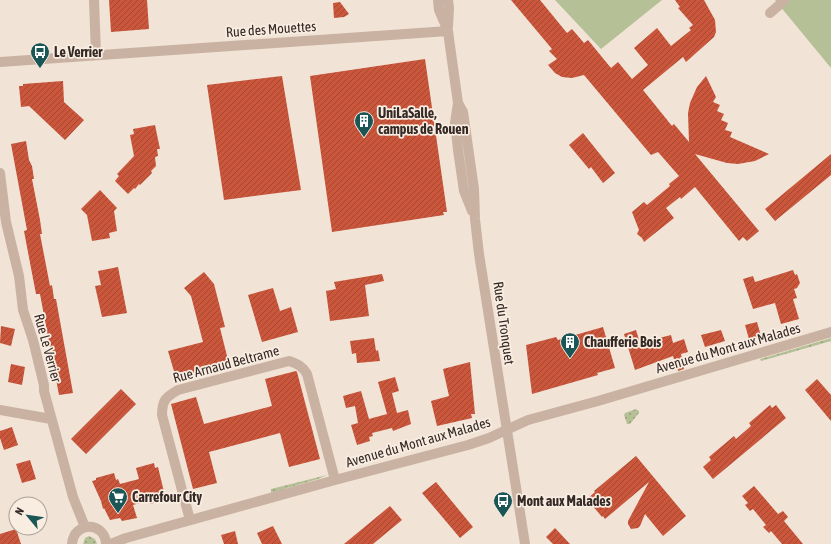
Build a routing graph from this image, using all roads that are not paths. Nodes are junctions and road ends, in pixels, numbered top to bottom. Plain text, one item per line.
1 (94, 0) edge
2 (438, 0) edge
3 (448, 0) edge
4 (785, 0) edge
5 (770, 13) dead end
6 (448, 31) junction
7 (96, 54) junction
8 (0, 62) edge
9 (0, 173) edge
10 (831, 332) edge
11 (0, 410) edge
12 (52, 419) junction
13 (507, 430) junction
14 (335, 480) junction
15 (190, 520) junction
16 (85, 527) junction
17 (108, 541) edge
18 (72, 544) edge
19 (525, 544) edge

1 - 7 street
2 - 6 street, Rue du Tronquet
3 - 6 street, Rue du Tronquet
4 - 5 street
6 - 7 street, Rue des Mouettes
6 - 13 street, Rue du Tronquet
7 - 8 street, Rue des Mouettes
9 - 12 street, Rue Le Verrier
10 - 13 street, Avenue du Mont aux Malades
11 - 12 street
12 - 16 street, Rue Le Verrier
13 - 14 street, Avenue du Mont aux Malades
13 - 19 street, Rue du Tronquet
14 - 15 street, Avenue du Mont aux Malades
14 - 15 street, Rue Arnaud Beltrame
15 - 17 street, Avenue du Mont aux Malades
16 - 17 street
16 - 18 street

